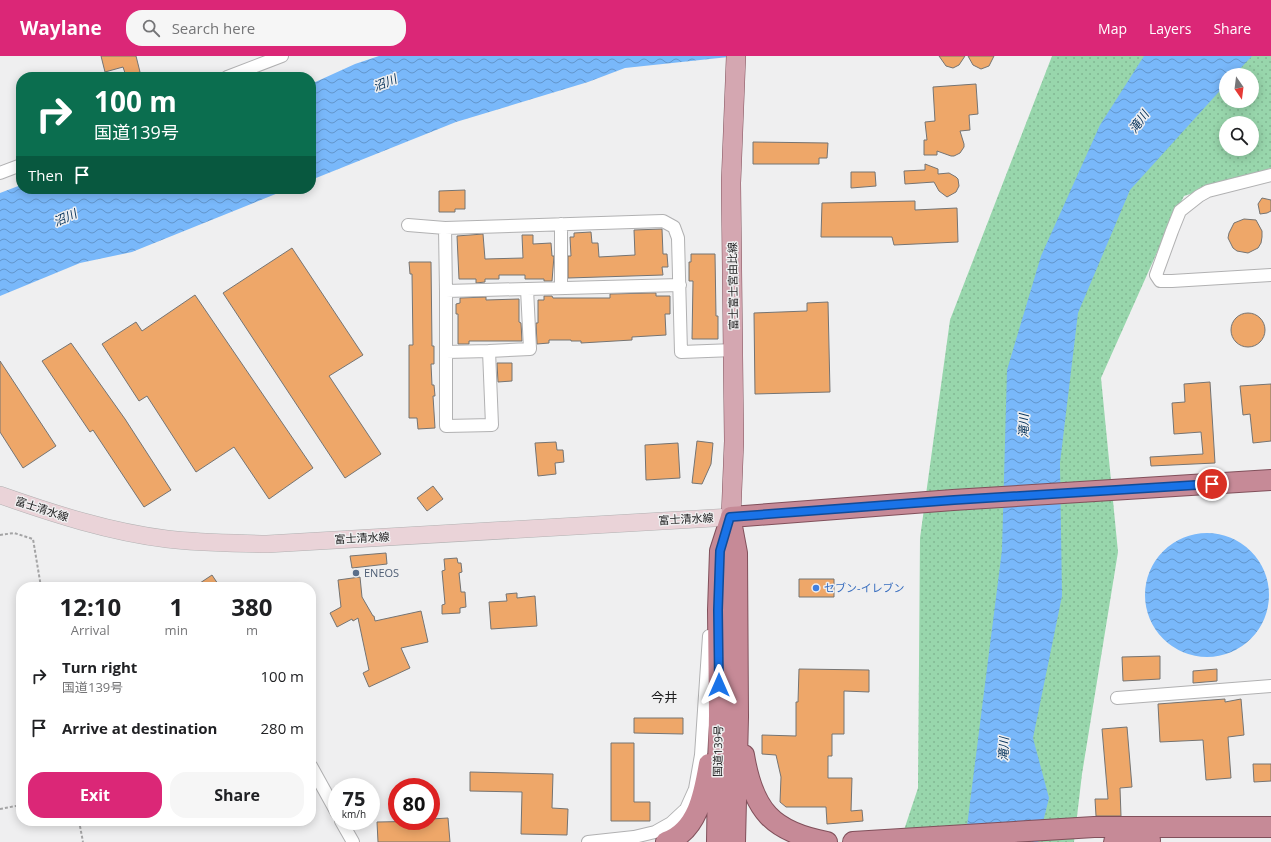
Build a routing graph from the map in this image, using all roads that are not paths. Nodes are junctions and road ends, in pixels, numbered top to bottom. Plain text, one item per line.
1 (282, 56) edge
2 (736, 57) edge
3 (240, 72) edge
4 (16, 167) edge
5 (0, 173) edge
6 (1271, 175) edge
7 (562, 224) junction
8 (408, 225) dead end
9 (445, 228) junction
10 (1271, 275) edge
11 (680, 284) junction
12 (561, 288) junction
13 (527, 290) junction
14 (446, 291) junction
15 (734, 350) junction
16 (489, 351) junction
17 (446, 352) junction
18 (1271, 480) edge
19 (0, 495) edge
20 (730, 517) junction
21 (718, 610) junction
22 (1271, 686) edge
23 (1116, 698) dead end
24 (728, 716) junction
25 (316, 775) edge
26 (328, 797) edge
27 (1271, 827) edge
28 (346, 830) edge
29 (1271, 832) edge
30 (353, 842) edge
31 (588, 842) edge
32 (666, 842) edge
33 (717, 842) edge
34 (735, 842) edge
35 (827, 842) edge
36 (853, 842) edge
37 (1114, 842) edge

1 - 3 street
2 - 15 main road, 富士富士宮由比線
4 - 5 street
6 - 10 street
7 - 9 street
7 - 11 street
7 - 12 street
8 - 9 street
9 - 14 street
11 - 12 street
11 - 15 street
12 - 13 street
13 - 14 street
13 - 16 street
14 - 17 street
15 - 20 main road, 富士富士宮由比線
16 - 17 street
16 - 17 street
18 - 20 highway
19 - 20 main road, 富士清水線
20 - 21 highway, 国道139号
20 - 24 highway, 国道139号
21 - 24 highway, 国道139号
21 - 31 street
22 - 23 street
24 - 32 highway
24 - 33 highway, 国道139号
24 - 34 highway, 国道139号
24 - 35 highway
25 - 26 street
27 - 36 highway
28 - 30 street
29 - 37 highway

